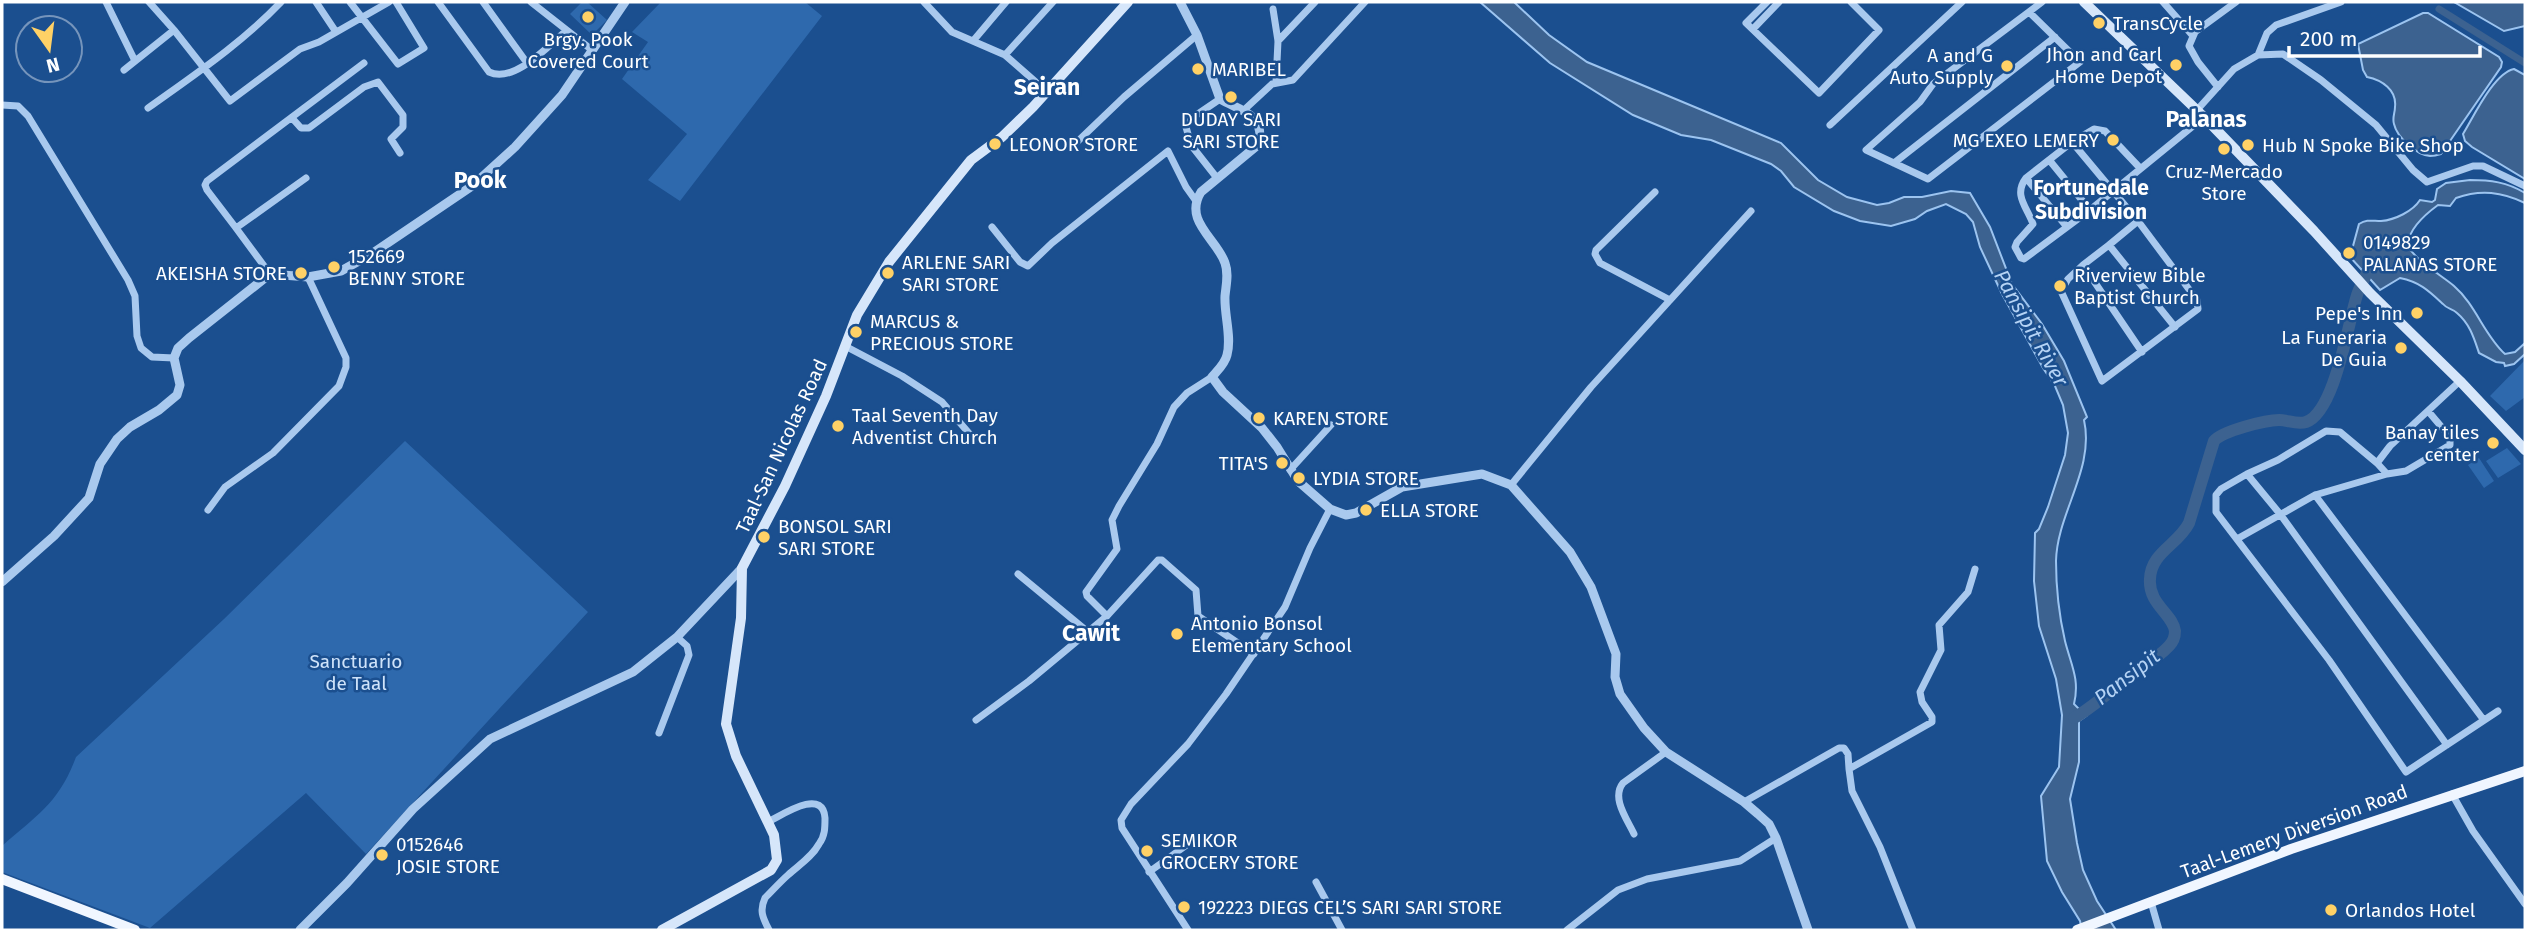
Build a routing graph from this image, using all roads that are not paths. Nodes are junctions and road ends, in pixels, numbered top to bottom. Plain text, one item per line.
1 (106, 2) edge
2 (149, 2) edge
3 (281, 2) edge
4 (316, 2) edge
5 (350, 2) edge
6 (389, 2) edge
7 (396, 2) edge
8 (438, 2) edge
9 (483, 2) edge
10 (625, 2) edge
11 (924, 2) edge
12 (1006, 2) edge
13 (1053, 2) edge
14 (1128, 2) edge
15 (1180, 2) edge
16 (1315, 2) edge
17 (1365, 2) edge
18 (1767, 2) edge
19 (1779, 2) edge
20 (1852, 2) edge
21 (1962, 2) edge
22 (2042, 2) edge
23 (2084, 2) edge
24 (2163, 2) edge
25 (2236, 2) edge
26 (2341, 2) edge
27 (535, 3) edge
28 (1273, 9) dead end
29 (2029, 12) junction
30 (360, 17) junction
31 (1753, 29) junction
32 (174, 30) junction
33 (566, 31) junction
34 (336, 32) junction
35 (1197, 35) junction
36 (2193, 36) junction
37 (2055, 37) junction
38 (973, 41) junction
39 (1278, 41) junction
40 (592, 50) junction
41 (1005, 55) junction
42 (2258, 55) junction
43 (135, 61) junction
44 (364, 63) dead end
45 (527, 63) junction
46 (203, 69) junction
47 (124, 71) dead end
48 (1276, 82) junction
49 (2218, 87) junction
50 (1046, 92) junction
51 (1220, 99) junction
52 (2, 105) edge
53 (148, 108) dead end
54 (1244, 110) junction
55 (2201, 114) junction
56 (292, 118) junction
57 (1830, 125) dead end
58 (1077, 142) dead end
59 (2072, 142) junction
60 (400, 153) dead end
61 (2050, 161) junction
62 (1894, 163) junction
63 (2140, 168) junction
64 (306, 178) dead end
65 (1217, 178) junction
66 (2026, 178) junction
67 (2525, 186) edge
68 (2111, 191) junction
69 (1655, 192) dead end
70 (1196, 201) junction
71 (2090, 210) junction
72 (1751, 211) dead end
73 (2138, 221) junction
74 (992, 227) dead end
75 (2067, 227) junction
76 (236, 228) junction
77 (2109, 245) junction
78 (2083, 265) junction
79 (270, 274) junction
80 (308, 277) junction
81 (1670, 300) junction
82 (2175, 327) junction
83 (845, 346) junction
84 (2142, 352) junction
85 (174, 358) junction
86 (1212, 377) junction
87 (2460, 382) junction
88 (2428, 411) junction
89 (1331, 425) dead end
90 (974, 439) dead end
91 (2525, 450) edge
92 (2377, 463) junction
93 (1290, 470) junction
94 (2246, 474) junction
95 (2387, 474) junction
96 (1511, 485) junction
97 (2315, 495) junction
98 (1330, 509) junction
99 (208, 510) dead end
100 (2280, 514) junction
101 (2237, 539) junction
102 (742, 568) junction
103 (1975, 569) dead end
104 (1018, 574) dead end
105 (2, 582) edge
106 (1107, 616) junction
107 (1088, 632) junction
108 (677, 637) junction
109 (1254, 654) junction
110 (2498, 711) dead end
111 (2483, 719) junction
112 (976, 720) dead end
113 (659, 733) dead end
114 (2447, 744) junction
115 (1666, 752) junction
116 (1849, 769) junction
117 (2525, 771) edge
118 (2452, 794) junction
119 (1744, 802) junction
120 (768, 822) junction
121 (1634, 834) dead end
122 (1776, 838) junction
123 (1195, 839) dead end
124 (1149, 872) junction
125 (2, 879) edge
126 (1316, 882) dead end
127 (2151, 902) junction
128 (2525, 904) edge
129 (135, 930) edge
130 (300, 930) edge
131 (662, 930) edge
132 (769, 930) edge
133 (1188, 930) edge
134 (1342, 930) edge
135 (1567, 930) edge
136 (1808, 930) edge
137 (1913, 930) edge
138 (2078, 930) edge
139 (2160, 930) edge

1 - 43 street
2 - 32 street
3 - 46 street
4 - 34 street
5 - 30 street
6 - 30 street
7 - 30 street
8 - 45 street
9 - 45 street
10 - 40 street
11 - 38 street
12 - 38 street
13 - 41 street
14 - 50 main road, Taal-San Nicolas Road
15 - 35 street
16 - 39 street
17 - 48 street
18 - 31 street
19 - 31 street
20 - 31 street
21 - 57 street
22 - 29 street
23 - 55 main road
24 - 36 street
25 - 36 street
26 - 42 street
27 - 33 street
28 - 39 street
29 - 37 street
29 - 62 street
30 - 34 street
32 - 43 street
32 - 46 street
33 - 40 street
33 - 45 street
34 - 46 street
35 - 51 street
35 - 58 street
36 - 49 street
37 - 62 street
37 - 62 street
38 - 41 street
39 - 48 street
40 - 80 street
41 - 50 street
42 - 49 street
42 - 67 street
43 - 47 street
44 - 56 street
46 - 53 street
48 - 54 street
49 - 55 street
50 - 83 main road, Taal-San Nicolas Road
51 - 54 street
51 - 65 street
52 - 85 street
54 - 65 street
55 - 63 street
55 - 87 main road
56 - 60 street
56 - 76 street
59 - 61 street
59 - 63 street
59 - 68 street
61 - 66 street
61 - 71 street
63 - 68 street
64 - 76 street
65 - 70 street
66 - 75 street
66 - 75 street
68 - 71 street
68 - 73 street
69 - 81 street
70 - 74 street
70 - 86 street
71 - 75 street
72 - 81 street
73 - 77 street
73 - 82 street
76 - 79 street
77 - 78 street
77 - 82 street
78 - 84 street
78 - 84 street
79 - 80 street
79 - 85 street
80 - 99 street
81 - 96 street
82 - 84 street
83 - 90 street
83 - 102 main road, Taal-San Nicolas Road
85 - 105 street
86 - 93 street
86 - 106 street
87 - 88 street
87 - 91 main road
88 - 92 street
88 - 95 street
89 - 93 street
92 - 94 street
92 - 95 street
93 - 98 street
94 - 100 street
94 - 101 street
95 - 97 street
96 - 98 street
96 - 115 street
97 - 100 street
97 - 111 street
98 - 109 street
100 - 101 street
100 - 114 street
101 - 114 street
102 - 108 street
102 - 120 main road, Taal-San Nicolas Road
103 - 116 street
104 - 107 street
106 - 107 street
106 - 109 street
107 - 112 street
108 - 113 street
108 - 130 street
109 - 124 street
110 - 111 street
111 - 114 street
115 - 119 street
115 - 121 street
116 - 119 street
116 - 137 street
117 - 118 main road, Taal-Lemery Diversion Road
118 - 127 main road, Taal-Lemery Diversion Road
118 - 128 street
119 - 122 street
120 - 131 main road, Taal-San Nicolas Road
120 - 132 street
122 - 135 street
122 - 136 street
123 - 124 street
124 - 133 street
125 - 129 main road
126 - 134 street
127 - 138 main road, Taal-Lemery Diversion Road
127 - 139 street

